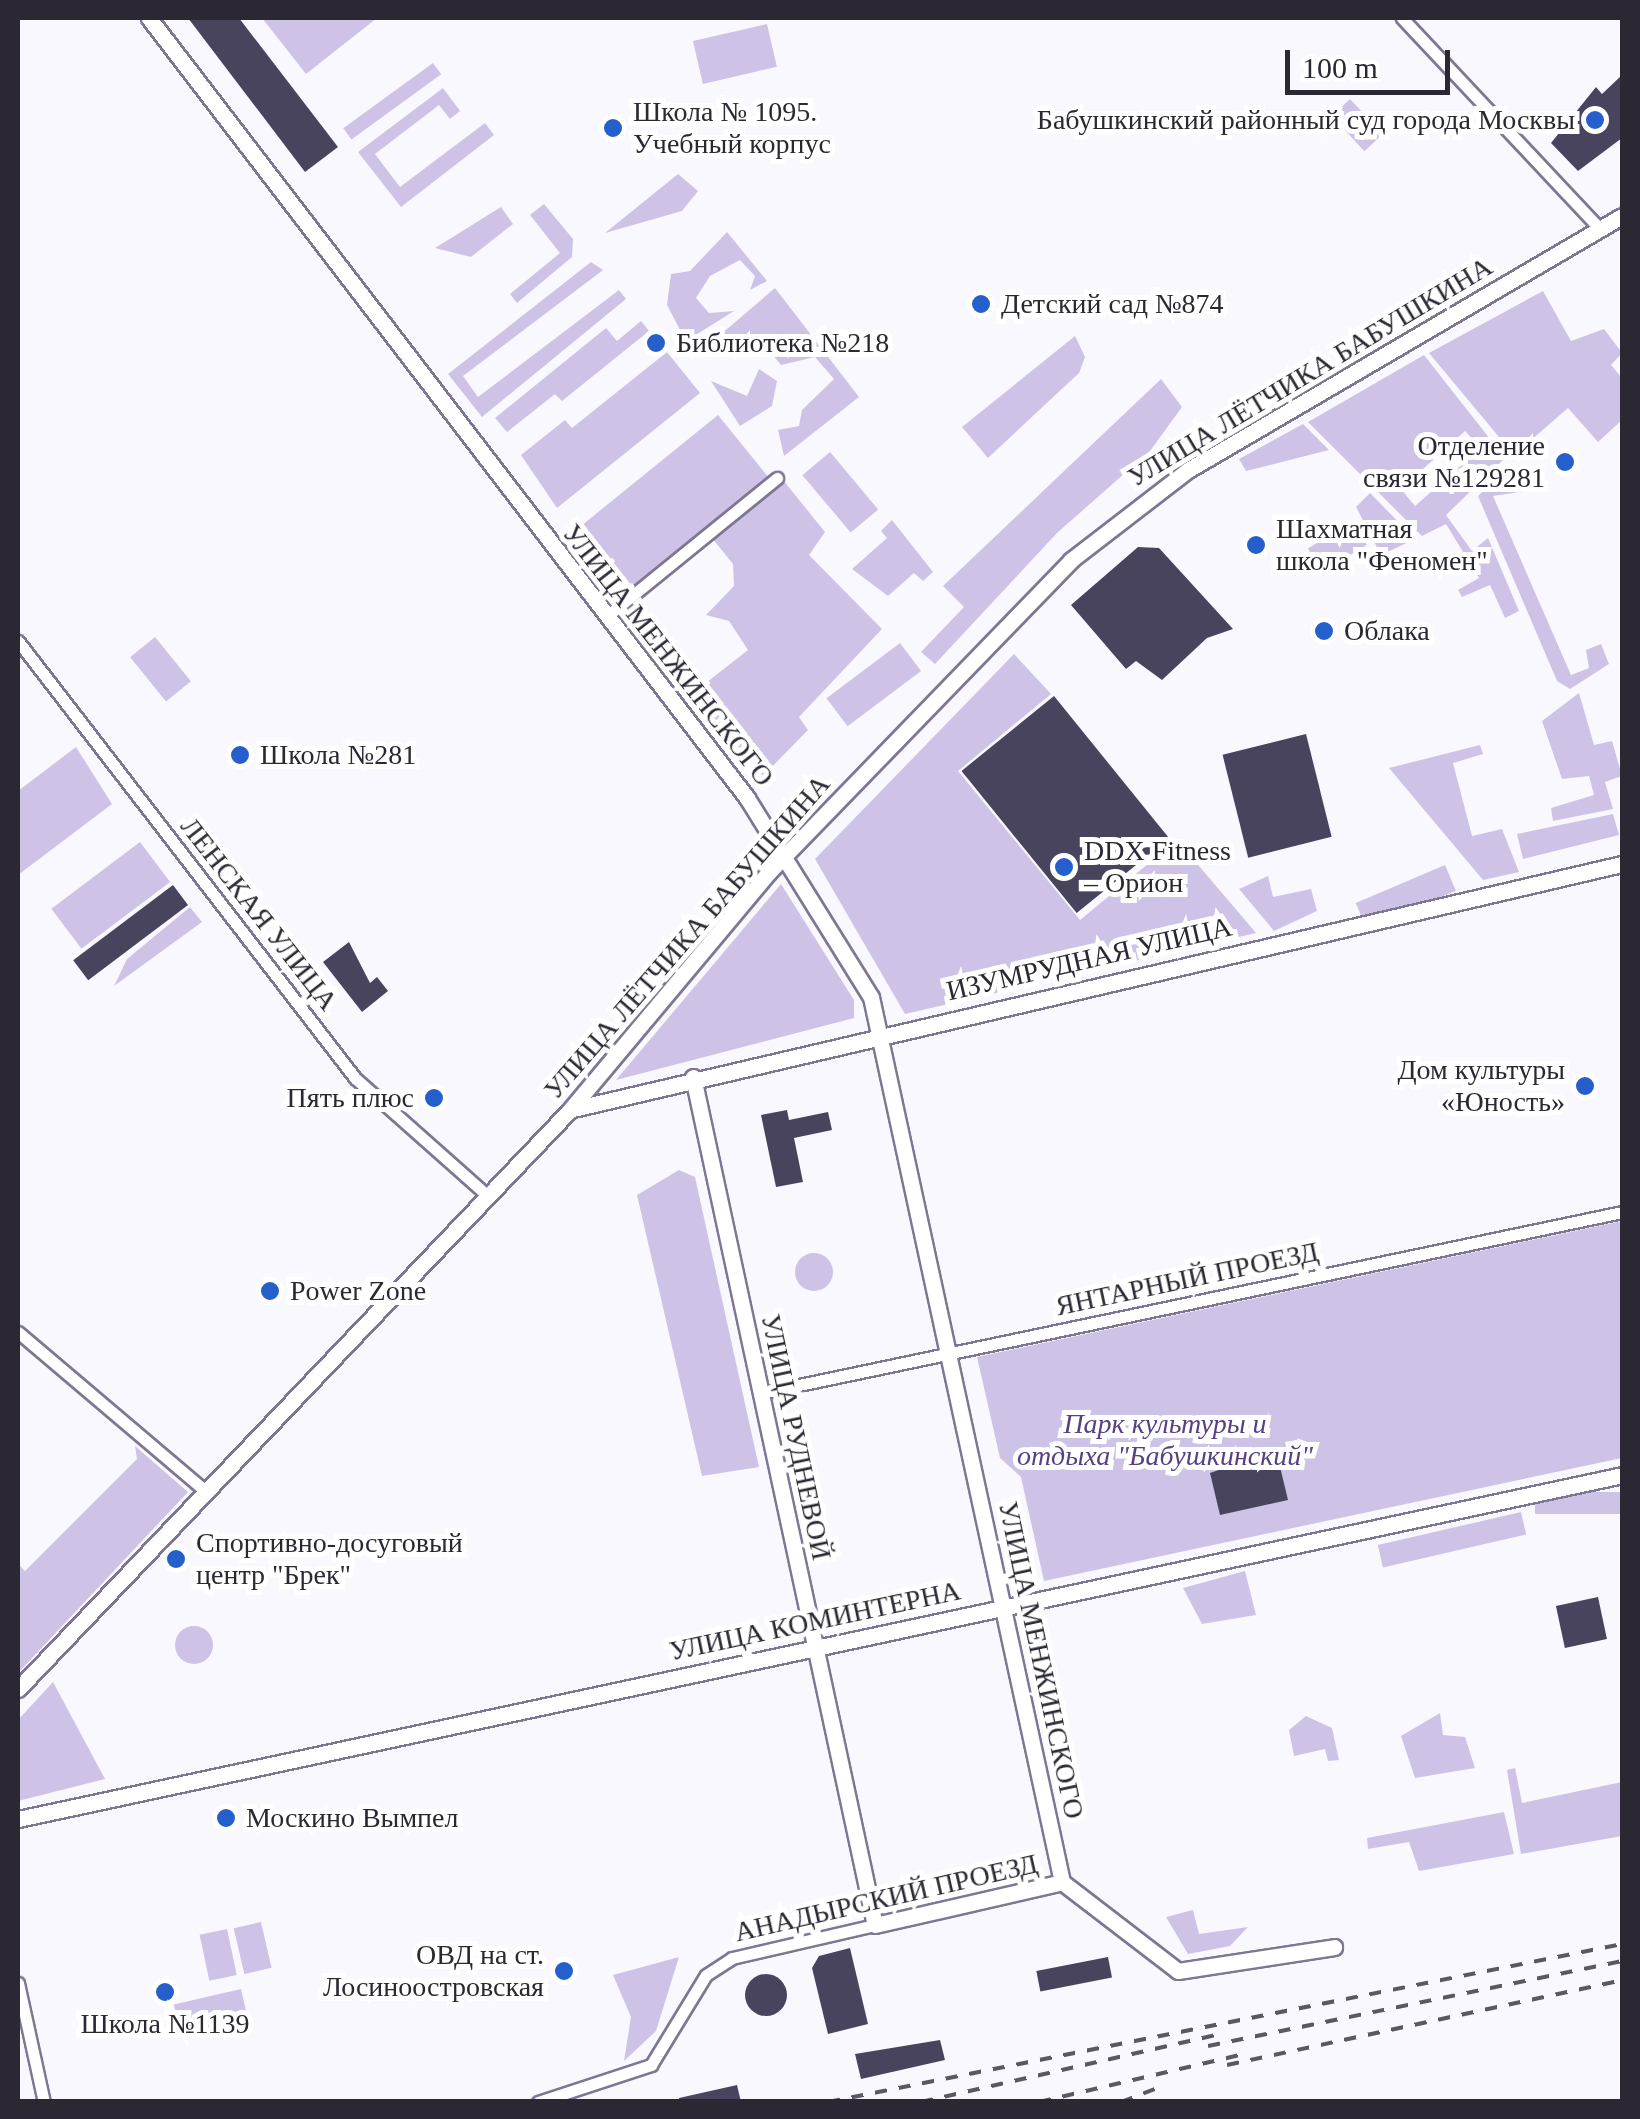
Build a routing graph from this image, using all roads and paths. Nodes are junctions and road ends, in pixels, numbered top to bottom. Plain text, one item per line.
1 (148, 18) edge
2 (1402, 18) edge
3 (1622, 216) edge
4 (1600, 229) junction
5 (777, 478) dead end
6 (607, 616) junction
7 (18, 640) edge
8 (786, 854) junction
9 (1622, 864) edge
10 (880, 1033) junction
11 (693, 1076) junction
12 (569, 1111) junction
13 (487, 1194) junction
14 (1622, 1212) edge
15 (18, 1332) edge
16 (949, 1356) junction
17 (761, 1394) junction
18 (1622, 1475) edge
19 (202, 1488) junction
20 (1002, 1608) junction
21 (816, 1647) junction
22 (18, 1689) edge
23 (18, 1819) edge
24 (1062, 1882) junction
25 (875, 1925) junction
26 (1334, 1947) dead end
27 (18, 1983) edge
28 (44, 2102) edge
29 (538, 2102) edge

1 - 6 street, УЛИЦА МЕНЖИНСКОГО
2 - 4 street
3 - 4 street, УЛИЦА ЛЁТЧИКА БАБУШКИНА
4 - 8 street, УЛИЦА ЛЁТЧИКА БАБУШКИНА
5 - 6 street
6 - 8 street, УЛИЦА МЕНЖИНСКОГО
7 - 13 street, ЛЕНСКАЯ УЛИЦА
8 - 10 street, УЛИЦА МЕНЖИНСКОГО
8 - 12 street, УЛИЦА ЛЁТЧИКА БАБУШКИНА
9 - 10 street, ИЗУМРУДНАЯ УЛИЦА
10 - 11 street, ИЗУМРУДНАЯ УЛИЦА
10 - 16 street, УЛИЦА МЕНЖИНСКОГО
11 - 12 street, ИЗУМРУДНАЯ УЛИЦА
11 - 17 street, УЛИЦА РУДНЕВОЙ
12 - 13 street, УЛИЦА ЛЁТЧИКА БАБУШКИНА
13 - 19 street, УЛИЦА ЛЁТЧИКА БАБУШКИНА
14 - 16 street, ЯНТАРНЫЙ ПРОЕЗД
15 - 19 street
16 - 17 street, ЯНТАРНЫЙ ПРОЕЗД
16 - 20 street, УЛИЦА МЕНЖИНСКОГО
17 - 21 street, УЛИЦА РУДНЕВОЙ
18 - 20 street, УЛИЦА КОМИНТЕРНА
19 - 22 street, УЛИЦА ЛЁТЧИКА БАБУШКИНА
20 - 21 street, УЛИЦА КОМИНТЕРНА
20 - 24 street, УЛИЦА МЕНЖИНСКОГО
21 - 23 street, УЛИЦА КОМИНТЕРНА
21 - 25 street, УЛИЦА РУДНЕВОЙ
24 - 25 street, АНАДЫРСКИЙ ПРОЕЗД
24 - 26 street, АНАДЫРСКИЙ ПРОЕЗД
25 - 29 street, АНАДЫРСКИЙ ПРОЕЗД
27 - 28 street

